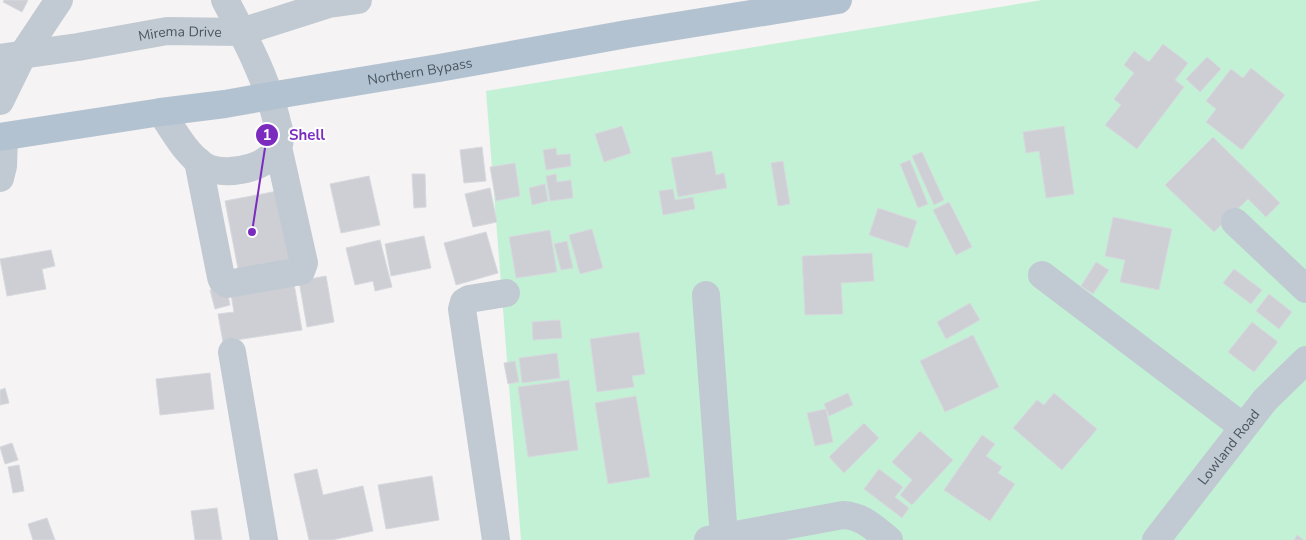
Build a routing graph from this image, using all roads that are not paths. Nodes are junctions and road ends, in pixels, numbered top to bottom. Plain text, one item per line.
1 (59, 0) edge
2 (225, 0) edge
3 (358, 0) edge
4 (838, 0) edge
5 (241, 32) junction
6 (11, 56) edge
7 (270, 96) junction
8 (0, 100) edge
9 (161, 112) junction
10 (2, 137) edge
11 (278, 147) junction
12 (198, 161) junction
13 (0, 178) edge
14 (1235, 222) dead end
15 (1042, 275) dead end
16 (1306, 288) edge
17 (506, 292) dead end
18 (706, 294) dead end
19 (232, 352) dead end
20 (1306, 360) edge
21 (1243, 427) junction
22 (716, 539) edge
23 (264, 540) edge
24 (496, 540) edge
25 (890, 540) edge
26 (1156, 540) edge

1 - 6 street
2 - 5 street
3 - 5 street, Mirema Drive
4 - 7 main road, Northern Bypass
5 - 6 street, Mirema Drive
5 - 7 street
6 - 8 street
7 - 9 main road, Northern Bypass
7 - 11 street
9 - 10 main road, Northern Bypass
9 - 12 street
10 - 13 street
11 - 12 street
11 - 12 street
14 - 16 street
15 - 21 street
17 - 24 street
18 - 22 street
19 - 23 street
20 - 21 street, Lowland Road
21 - 26 street, Lowland Road
22 - 25 street

